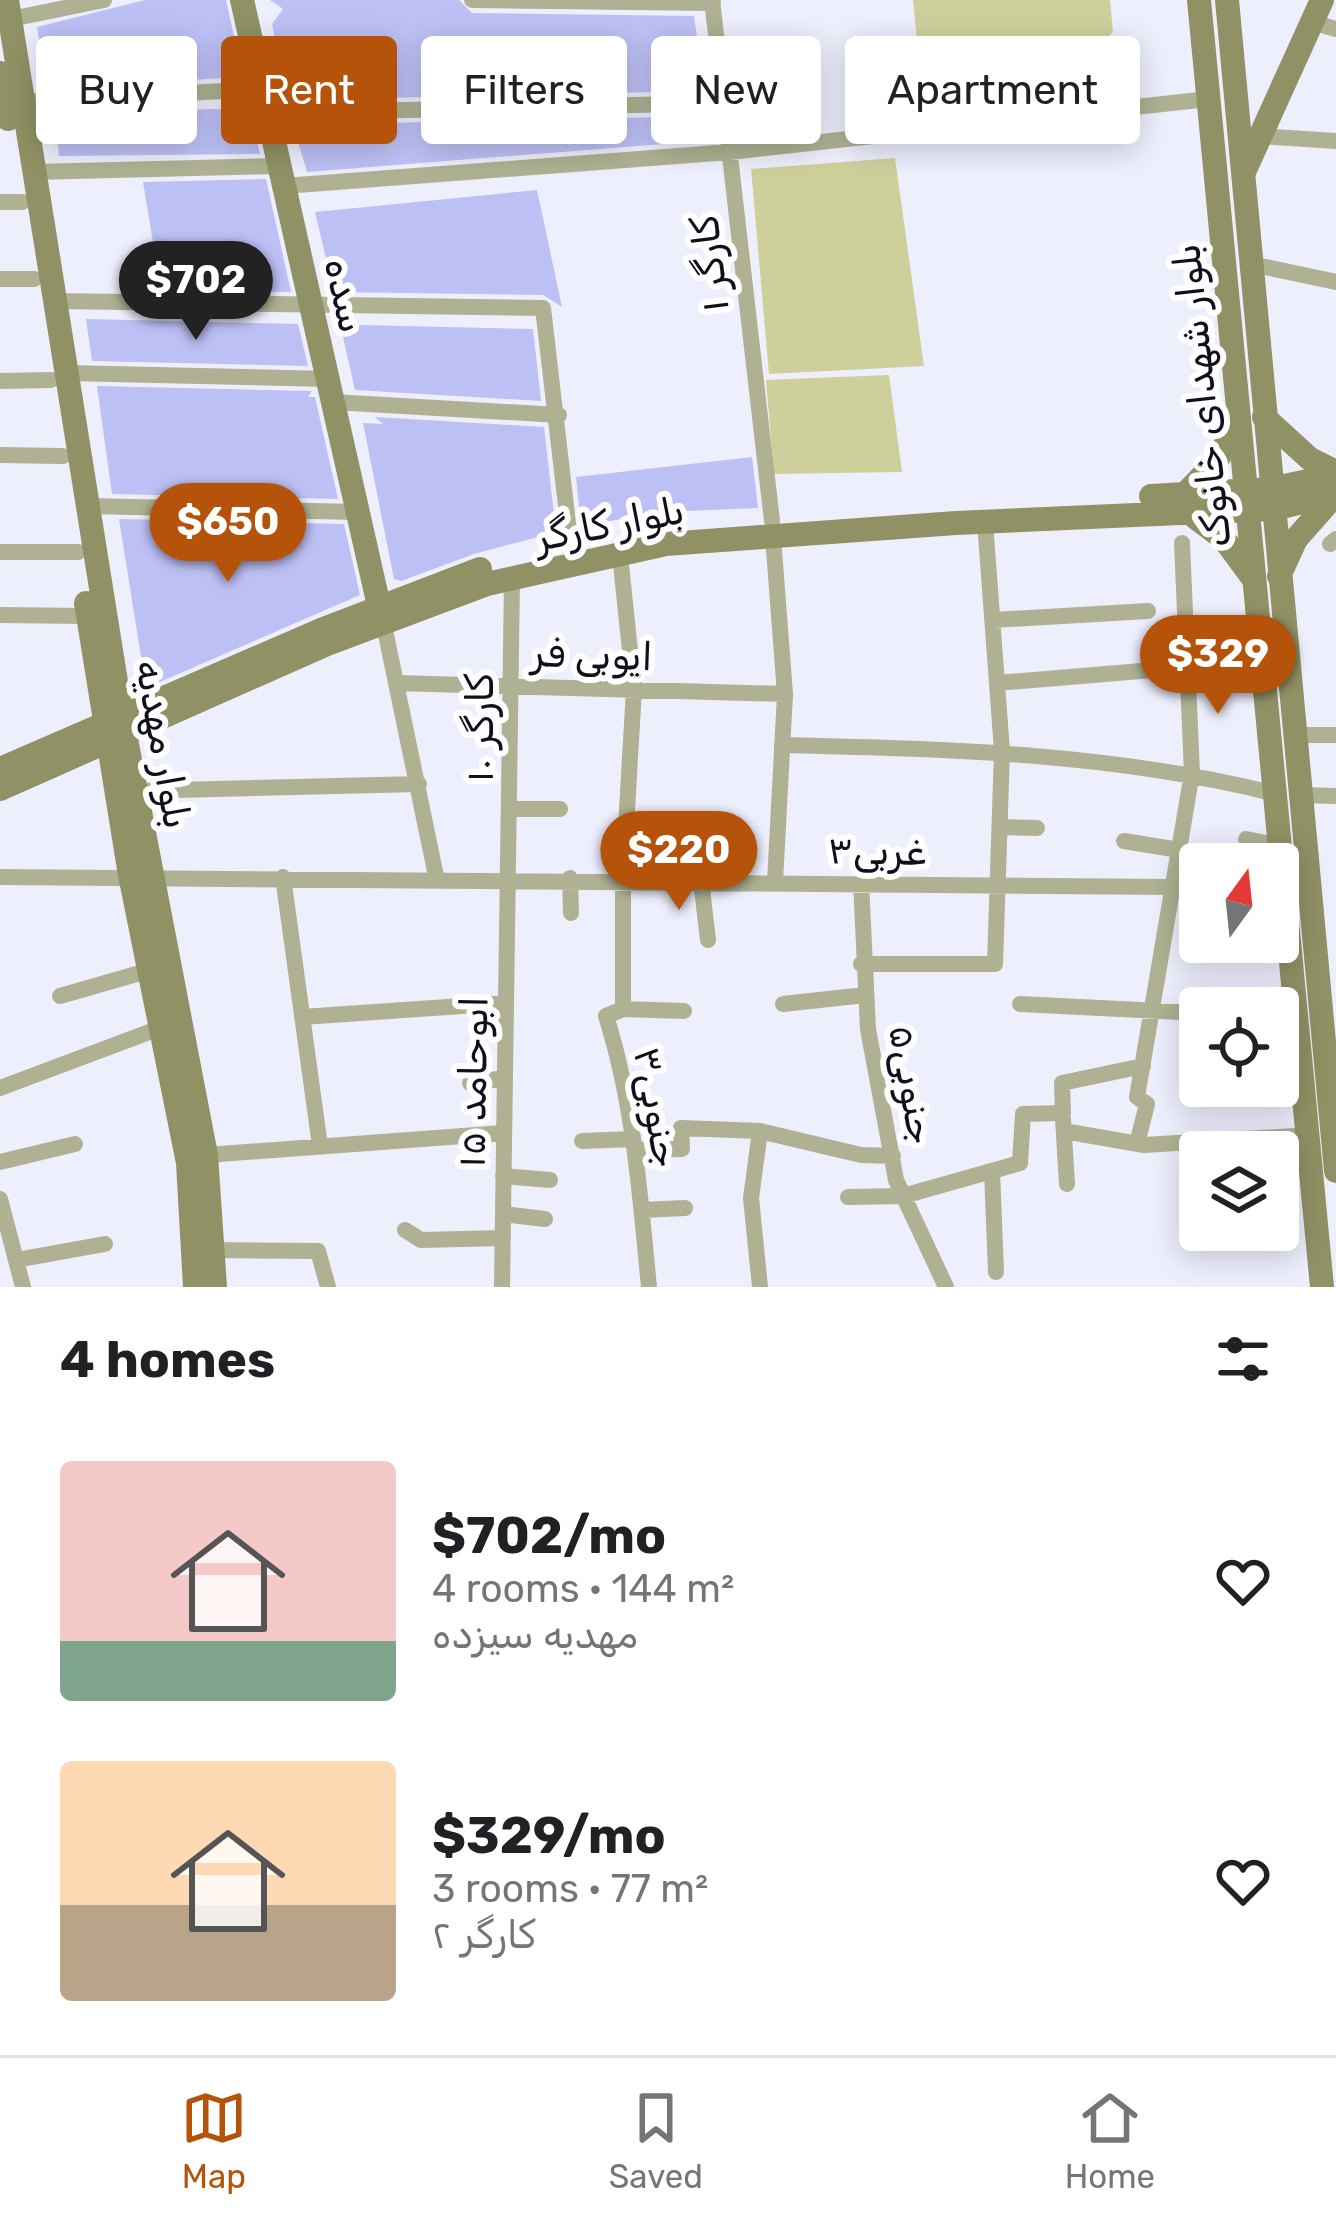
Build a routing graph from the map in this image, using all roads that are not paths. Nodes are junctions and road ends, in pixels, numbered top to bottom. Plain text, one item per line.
1 (104, 0) edge
2 (242, 0) edge
3 (472, 0) edge
4 (1199, 0) edge
5 (1227, 0) edge
6 (712, 1) edge
7 (9, 9) edge
8 (1324, 17) edge
9 (250, 36) edge
10 (716, 36) edge
11 (6, 90) edge
12 (221, 99) edge
13 (1208, 99) junction
14 (397, 102) edge
15 (651, 103) edge
16 (1259, 136) junction
17 (1336, 141) edge
18 (275, 144) edge
19 (729, 144) edge
20 (730, 152) junction
21 (33, 172) junction
22 (1243, 174) junction
23 (282, 176) junction
24 (11, 202) edge
25 (1251, 264) junction
26 (0, 279) edge
27 (34, 279) junction
28 (1336, 282) edge
29 (54, 301) junction
30 (310, 303) junction
31 (58, 376) junction
32 (0, 381) edge
33 (330, 391) junction
34 (559, 415) junction
35 (1251, 416) junction
36 (0, 455) edge
37 (63, 455) junction
38 (1336, 473) edge
39 (1336, 494) edge
40 (1271, 499) junction
41 (1245, 501) junction
42 (1186, 502) junction
43 (88, 506) junction
44 (358, 512) junction
45 (986, 522) junction
46 (772, 529) junction
47 (1182, 543) dead end
48 (571, 549) junction
49 (0, 552) edge
50 (79, 552) junction
51 (620, 554) junction
52 (512, 578) junction
53 (1267, 580) junction
54 (92, 585) junction
55 (1148, 611) dead end
56 (0, 614) edge
57 (381, 615) junction
58 (88, 616) junction
59 (992, 620) junction
60 (1189, 667) junction
61 (396, 682) junction
62 (997, 683) junction
63 (512, 684) junction
64 (634, 689) junction
65 (785, 694) junction
66 (113, 727) junction
67 (1293, 735) junction
68 (1336, 735) edge
69 (782, 745) junction
70 (1002, 751) junction
71 (1192, 773) junction
72 (6, 776) edge
73 (419, 784) junction
74 (136, 791) junction
75 (1288, 794) junction
76 (1336, 796) edge
77 (512, 809) junction
78 (560, 809) dead end
79 (1001, 827) junction
80 (1036, 828) dead end
81 (1246, 839) dead end
82 (1124, 841) dead end
83 (1180, 843) edge
84 (1267, 843) edge
85 (1282, 843) edge
86 (1179, 850) joint
87 (140, 874) junction
88 (436, 876) junction
89 (0, 877) edge
90 (283, 877) junction
91 (512, 878) junction
92 (570, 878) junction
93 (622, 879) junction
94 (701, 880) junction
95 (775, 882) junction
96 (861, 882) junction
97 (999, 884) junction
98 (1173, 886) junction
99 (571, 913) dead end
100 (1324, 918) edge
101 (708, 940) dead end
102 (861, 964) junction
103 (148, 971) junction
104 (865, 995) junction
105 (60, 996) dead end
106 (506, 1003) junction
107 (783, 1004) dead end
108 (1020, 1004) dead end
109 (623, 1009) junction
110 (684, 1011) dead end
111 (1152, 1011) junction
112 (1179, 1012) edge
113 (302, 1017) junction
114 (160, 1028) junction
115 (1330, 1045) edge
116 (1143, 1066) junction
117 (505, 1078) junction
118 (1299, 1079) edge
119 (470, 1083) dead end
120 (0, 1088) edge
121 (1063, 1122) junction
122 (760, 1131) junction
123 (503, 1133) junction
124 (1310, 1136) junction
125 (582, 1141) dead end
126 (75, 1144) dead end
127 (1137, 1144) junction
128 (634, 1145) junction
129 (320, 1146) junction
130 (206, 1155) junction
131 (893, 1156) junction
132 (0, 1162) edge
133 (992, 1171) junction
134 (1336, 1171) edge
135 (503, 1176) junction
136 (550, 1180) dead end
137 (1067, 1184) dead end
138 (848, 1196) dead end
139 (903, 1196) junction
140 (0, 1199) edge
141 (685, 1208) dead end
142 (642, 1210) junction
143 (503, 1214) junction
144 (545, 1219) dead end
145 (405, 1230) dead end
146 (502, 1238) junction
147 (105, 1244) dead end
148 (212, 1250) junction
149 (996, 1272) dead end
150 (20, 1273) edge
151 (0, 1278) edge
152 (194, 1287) edge
153 (215, 1287) edge
154 (328, 1287) edge
155 (502, 1287) edge
156 (649, 1287) edge
157 (760, 1287) edge
158 (946, 1287) edge
159 (1322, 1287) edge

1 - 7 street
2 - 9 main road, سده
3 - 6 street
4 - 13 main road, بلوار شهدای خانوک
5 - 22 main road, بلوار شهدای خانوک
6 - 10 street, کارگر ۱
7 - 11 main road, بلوار مهدیه
8 - 16 main road
11 - 12 street
11 - 21 main road, بلوار مهدیه
11 - 24 main road, بلوار مهدیه
13 - 20 street
13 - 35 main road, بلوار شهدای خانوک
14 - 15 street
16 - 17 street
16 - 22 main road
18 - 23 main road, سده
19 - 20 street, کارگر ۱
20 - 23 street
20 - 46 street, کارگر ۱
21 - 23 street
21 - 29 main road, بلوار مهدیه
22 - 25 main road, بلوار شهدای خانوک
23 - 30 main road, سده
24 - 27 main road, بلوار مهدیه
25 - 28 street
25 - 35 main road, بلوار شهدای خانوک
26 - 27 street
27 - 31 main road, بلوار مهدیه
29 - 30 street
29 - 31 main road, بلوار مهدیه
30 - 33 main road, سده
30 - 34 street
31 - 32 street
31 - 33 street
31 - 37 main road, بلوار مهدیه
31 - 43 main road, بلوار مهدیه
33 - 34 street
33 - 44 main road, سده
34 - 48 street
35 - 38 main road
35 - 40 main road, بلوار شهدای خانوک
35 - 41 main road, بلوار شهدای خانوک
35 - 42 main road
36 - 37 street
37 - 50 main road, بلوار مهدیه
38 - 40 main road
39 - 40 main road
39 - 53 main road
40 - 41 main road, بلوار کارگر
40 - 53 main road, بلوار شهدای خانوک
41 - 42 main road, بلوار کارگر
41 - 53 main road, بلوار شهدای خانوک
42 - 45 main road, بلوار کارگر
42 - 46 main road, بلوار کارگر
42 - 53 main road
43 - 44 street
43 - 54 main road, بلوار مهدیه
44 - 57 main road, سده
45 - 46 main road, بلوار کارگر
45 - 59 street
46 - 48 main road, بلوار کارگر
46 - 51 main road, بلوار کارگر
46 - 65 street, کارگر ۱
47 - 60 street
48 - 57 main road, بلوار کارگر
49 - 50 street
50 - 54 main road, بلوار مهدیه
51 - 52 main road, بلوار کارگر
51 - 64 street, جنوبی۳
52 - 57 main road, بلوار کارگر
52 - 63 street, کارگر ۱۰
53 - 67 main road, بلوار شهدای خانوک
53 - 75 main road, بلوار شهدای خانوک
54 - 58 main road, بلوار مهدیه
54 - 66 main road, بلوار مهدیه
55 - 59 street
56 - 58 street
57 - 61 street
57 - 66 main road, بلوار کارگر
58 - 66 main road, بلوار مهدیه
59 - 62 street
60 - 62 street
60 - 71 street
61 - 63 street, ایوبی فر
61 - 73 street
62 - 70 street
63 - 64 street, ایوبی فر
63 - 77 street, کارگر ۱۰
64 - 65 street, ایوبی فر
64 - 93 street, جنوبی۳
65 - 69 street, کارگر ۱
66 - 72 main road, بلوار کارگر
66 - 74 main road, بلوار مهدیه
66 - 87 main road, بلوار مهدیه
67 - 68 street
67 - 75 main road, بلوار شهدای خانوک
69 - 70 street
69 - 95 street, کارگر ۱
70 - 71 street
70 - 79 street
71 - 75 street
71 - 83 street
73 - 74 street
73 - 88 street
74 - 87 main road, بلوار مهدیه
75 - 76 street
75 - 85 main road, بلوار شهدای خانوک
75 - 100 main road, بلوار شهدای خانوک
77 - 78 street
77 - 91 street, کارگر ۱۰
79 - 80 street
79 - 97 street
81 - 84 street
82 - 86 street
86 - 98 street
87 - 89 street, غربی۳
87 - 90 street, غربی۳
87 - 103 main road, بلوار مهدیه
87 - 130 main road, بلوار مهدیه
88 - 90 street, غربی۳
88 - 91 street, غربی۳
90 - 113 street
91 - 92 street, غربی۳
91 - 106 street, ابوحامد ۱۵
92 - 93 street, غربی۳
92 - 99 street
93 - 94 street, غربی۳
93 - 109 street, جنوبی۳
94 - 95 street, غربی۳
94 - 101 street
95 - 96 street, غربی۳
96 - 97 street, غربی۳
96 - 102 street, جنوبی۵
97 - 98 street, غربی۳
97 - 102 street
98 - 111 street
100 - 115 main road, بلوار شهدای خانوک
102 - 104 street, جنوبی۵
103 - 105 street
103 - 114 main road, بلوار مهدیه
104 - 107 street
104 - 131 street, جنوبی۵
106 - 113 street
106 - 117 street, ابوحامد ۱۵
108 - 111 street
109 - 110 street
109 - 128 street, جنوبی۳
111 - 112 street
111 - 116 street
113 - 129 street
114 - 120 street
114 - 152 main road, بلوار مهدیه
115 - 134 main road, بلوار شهدای خانوک
116 - 121 street
116 - 127 street
117 - 119 street
117 - 123 street, ابوحامد ۱۵
118 - 124 main road, بلوار شهدای خانوک
121 - 127 street
121 - 133 street
121 - 137 street
122 - 128 street
122 - 131 street
122 - 157 street
123 - 129 street
123 - 135 street, ابوحامد ۱۵
124 - 127 street
124 - 159 main road, بلوار شهدای خانوک
125 - 128 street
126 - 132 street
128 - 142 street, جنوبی۳
129 - 130 street
130 - 148 main road, بلوار مهدیه
131 - 139 street, جنوبی۵
133 - 139 street
133 - 149 street
135 - 136 street
135 - 143 street, ابوحامد ۱۵
138 - 139 street
139 - 158 street, جنوبی۵
140 - 150 street
141 - 142 street
142 - 156 street, جنوبی۳
143 - 144 street
143 - 146 street, ابوحامد ۱۵
145 - 146 street
146 - 155 street, ابوحامد ۱۵
147 - 150 street
148 - 153 main road, بلوار مهدیه
148 - 154 street
150 - 151 street

